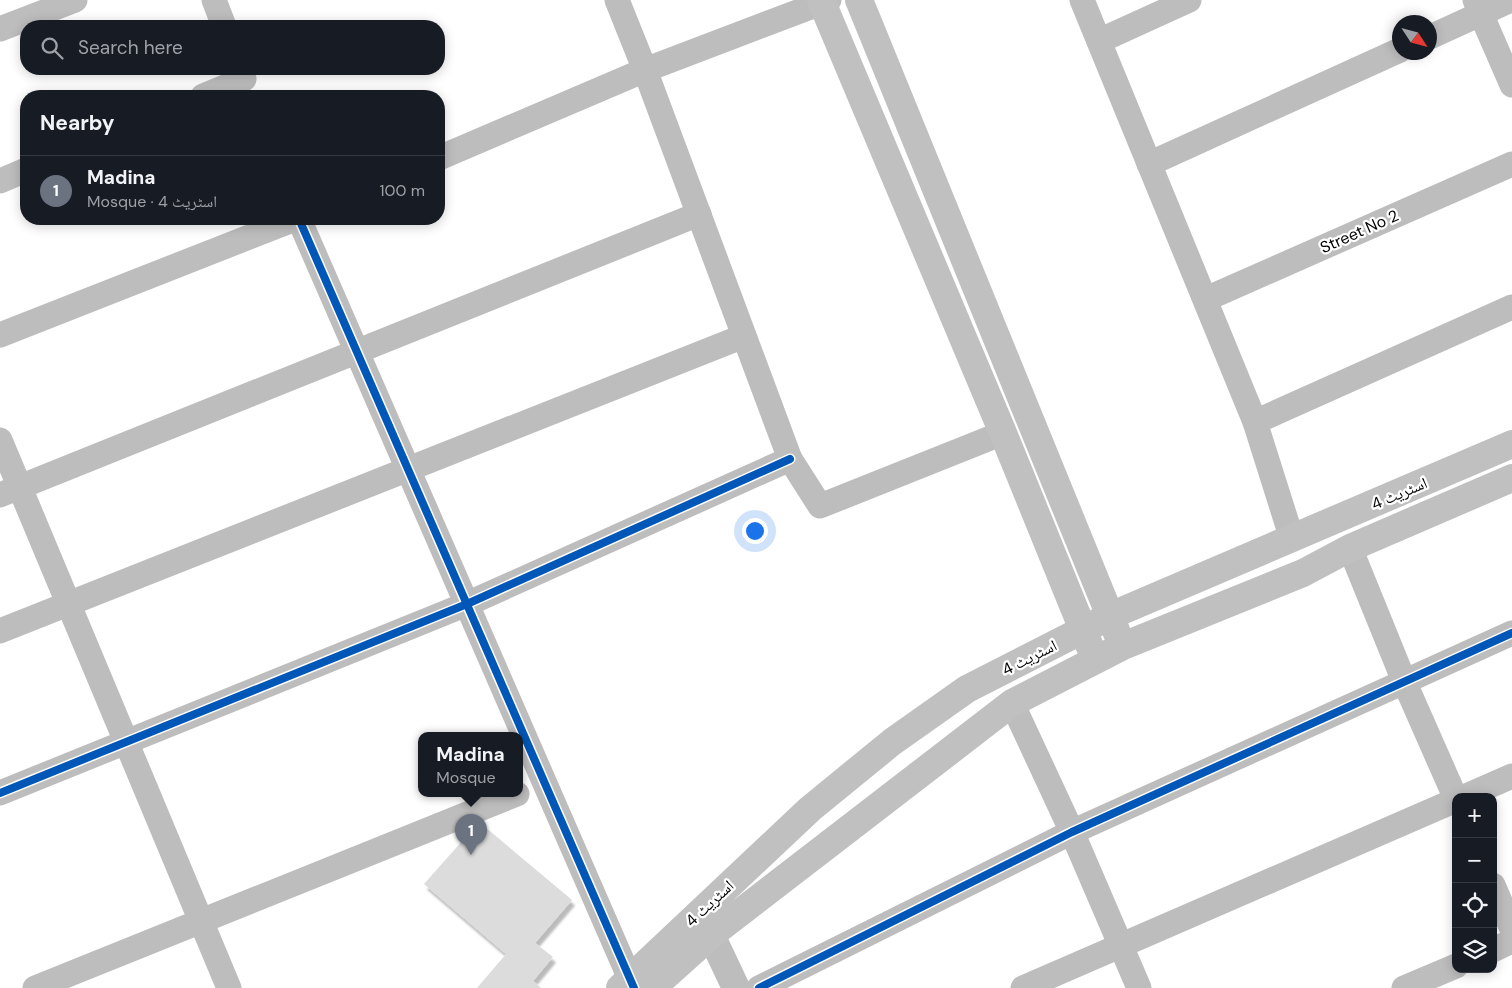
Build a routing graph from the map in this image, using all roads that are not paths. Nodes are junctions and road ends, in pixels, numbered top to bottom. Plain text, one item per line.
1 (75, 0) edge
2 (214, 0) edge
3 (616, 0) edge
4 (859, 0) edge
5 (1082, 0) edge
6 (1189, 0) edge
7 (1511, 0) edge
8 (824, 1) edge
9 (1478, 7) edge
10 (23, 20) edge
11 (222, 20) edge
12 (20, 21) edge
13 (0, 29) edge
14 (1437, 33) edge
15 (1099, 42) junction
16 (1392, 54) edge
17 (645, 70) junction
18 (245, 81) edge
19 (1512, 85) edge
20 (220, 90) edge
21 (445, 155) edge
22 (1149, 164) junction
23 (1512, 164) edge
24 (20, 173) edge
25 (0, 181) edge
26 (699, 214) junction
27 (282, 225) edge
28 (300, 225) edge
29 (1206, 299) junction
30 (1512, 306) edge
31 (0, 335) edge
32 (744, 336) junction
33 (356, 352) junction
34 (1255, 422) junction
35 (1004, 433) junction
36 (0, 440) edge
37 (1512, 444) edge
38 (790, 460) junction
39 (408, 469) junction
40 (1512, 478) edge
41 (10, 491) edge
42 (1292, 539) junction
43 (1350, 548) junction
44 (68, 604) junction
45 (467, 604) junction
46 (1110, 616) junction
47 (1083, 630) junction
48 (0, 631) edge
49 (1512, 633) edge
50 (1123, 646) junction
51 (1096, 660) junction
52 (1404, 682) junction
53 (1012, 703) junction
54 (125, 742) junction
55 (1512, 776) edge
56 (546, 782) junction
57 (523, 791) edge
58 (0, 793) edge
59 (1453, 793) edge
60 (1473, 793) edge
61 (509, 797) edge
62 (1452, 802) edge
63 (1072, 832) junction
64 (1497, 894) edge
65 (200, 921) junction
66 (1512, 928) edge
67 (711, 935) junction
68 (1512, 941) edge
69 (1121, 946) junction
70 (1497, 948) edge
71 (1452, 968) edge
72 (634, 985) edge
73 (35, 988) edge
74 (229, 988) edge
75 (736, 988) edge
76 (759, 988) edge
77 (1023, 988) edge
78 (1140, 988) edge
79 (1404, 988) edge

1 - 10 street
2 - 11 street
3 - 17 street
4 - 46 main road
5 - 15 street
6 - 15 street
7 - 9 street
8 - 17 street
8 - 35 main road
9 - 14 street
9 - 19 street
12 - 13 street
15 - 22 street
16 - 22 street
17 - 21 street
17 - 26 street
18 - 20 street
22 - 29 street
23 - 29 street, Street No 2
24 - 25 street
26 - 32 street
26 - 33 street
27 - 31 street
28 - 33 street
29 - 34 street
30 - 34 street
32 - 38 street
32 - 39 street
33 - 39 street
33 - 41 street
34 - 42 street
35 - 38 street
35 - 47 main road
36 - 41 street
37 - 42 main road, اسٹریٹ 4
38 - 45 street
39 - 44 street
39 - 45 street
40 - 43 main road, اسٹریٹ 4
41 - 44 street
42 - 46 main road, اسٹریٹ 4
43 - 50 main road, اسٹریٹ 4
43 - 52 street
44 - 48 street
44 - 54 street
45 - 54 street
45 - 56 street
46 - 47 main road, اسٹریٹ 4
46 - 50 main road
47 - 51 main road
47 - 72 main road, اسٹریٹ 4
49 - 52 street
50 - 51 main road, اسٹریٹ 4
51 - 53 main road, اسٹریٹ 4
52 - 59 street
52 - 63 street
53 - 63 street
53 - 67 main road, اسٹریٹ 4
54 - 58 street
54 - 65 street
55 - 60 street
56 - 57 street
56 - 72 street
61 - 65 street
62 - 69 street
63 - 69 street
63 - 76 street
64 - 66 street
65 - 73 street
65 - 74 street
67 - 72 main road, اسٹریٹ 4
67 - 75 street
68 - 70 street
69 - 77 street
69 - 78 street
71 - 79 street

